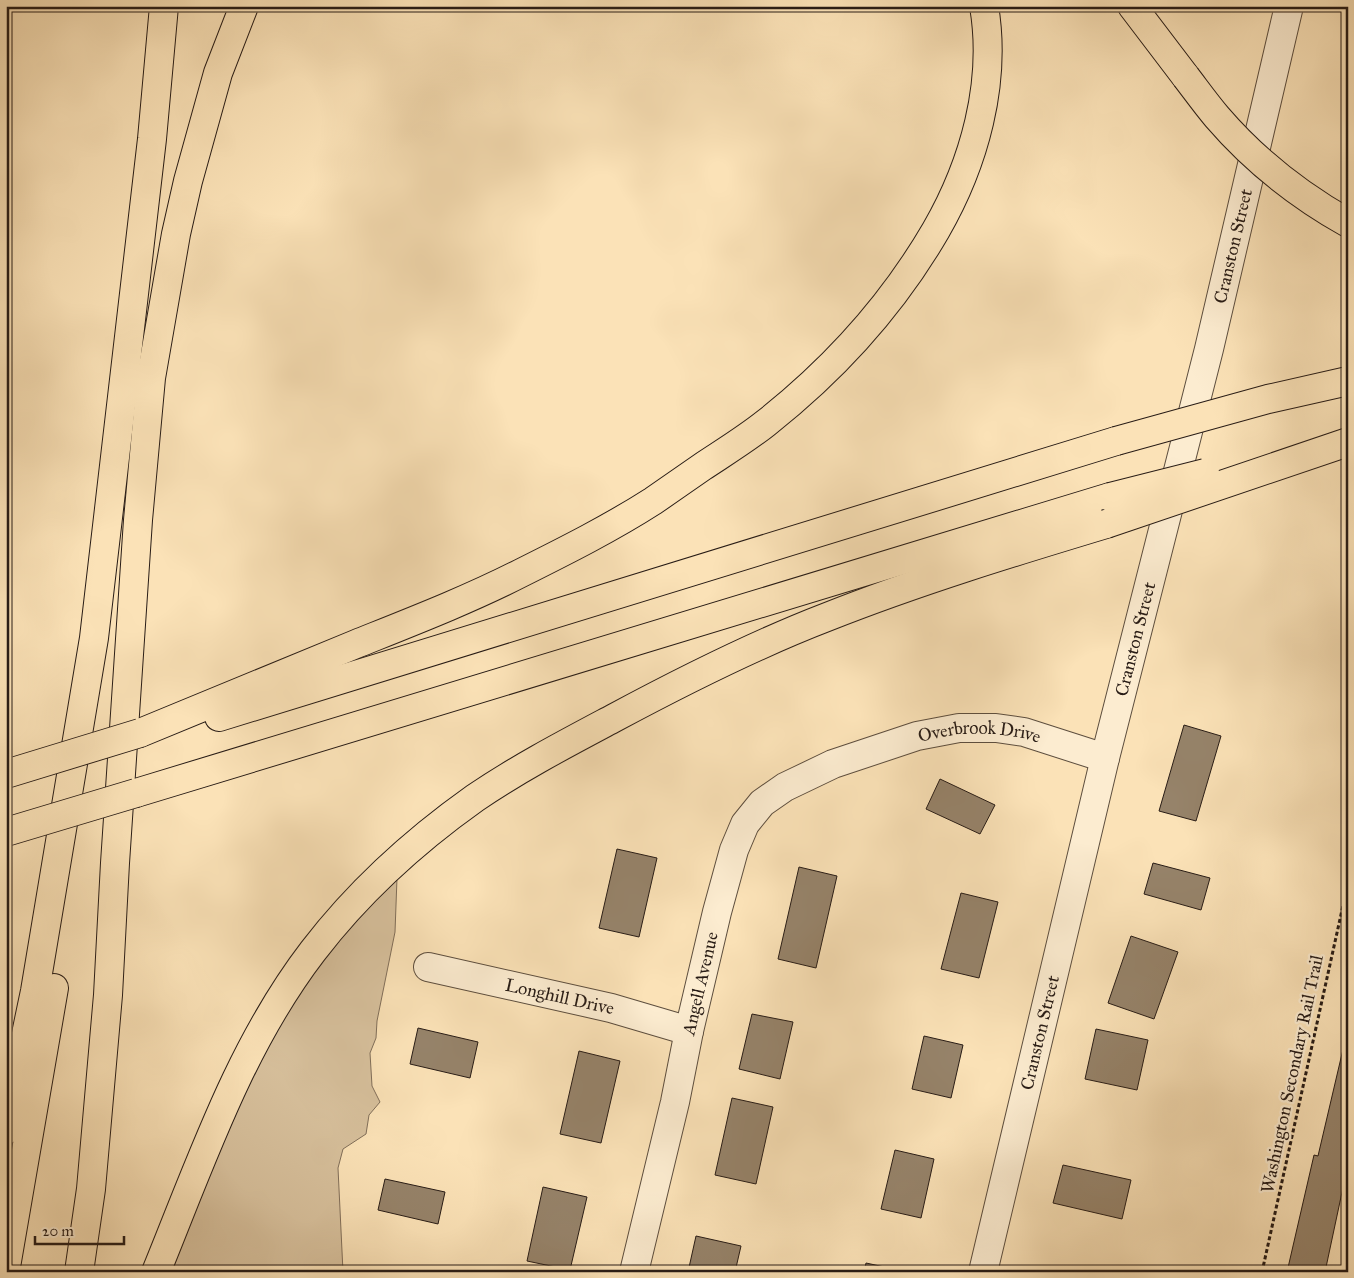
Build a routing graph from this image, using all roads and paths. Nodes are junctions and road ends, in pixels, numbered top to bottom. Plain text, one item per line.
1 (164, 6) edge
2 (244, 6) edge
3 (984, 6) edge
4 (1132, 6) edge
5 (1288, 6) edge
6 (1348, 223) edge
7 (1348, 381) edge
8 (1348, 441) edge
9 (94, 638) junction
10 (140, 733) junction
11 (854, 757) joint
12 (1105, 758) junction
13 (6, 774) edge
14 (6, 832) edge
15 (1348, 882) edge
16 (428, 967) dead end
17 (689, 1031) junction
18 (6, 1130) edge
19 (6, 1268) edge
20 (78, 1272) edge
21 (156, 1272) edge
22 (634, 1272) edge
23 (983, 1272) edge
24 (1262, 1272) edge

1 - 9 highway
2 - 20 highway
3 - 10 highway
4 - 6 highway, bridge
5 - 12 street, Cranston Street
7 - 10 highway, bridge
8 - 14 highway, bridge
8 - 21 highway, bridge
9 - 18 highway
9 - 19 highway
10 - 13 highway, bridge
11 - 12 street, Overbrook Drive
11 - 17 street, Angell Avenue
12 - 23 street, Cranston Street
15 - 24 path, Washington Secondary Rail Trail
16 - 17 street, Longhill Drive
17 - 22 street, Angell Avenue

